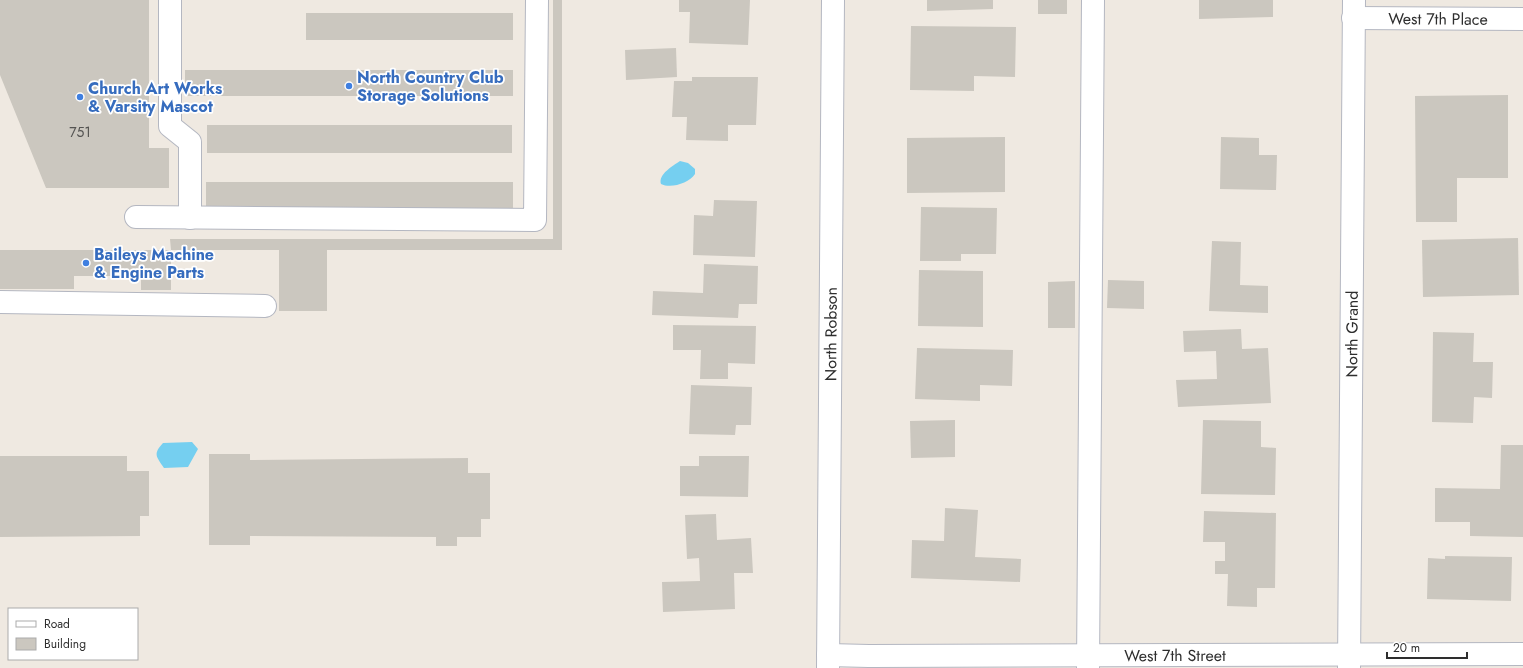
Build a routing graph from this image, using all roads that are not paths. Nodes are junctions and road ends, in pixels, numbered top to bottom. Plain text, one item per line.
1 (170, 0) edge
2 (537, 0) edge
3 (833, 0) edge
4 (1094, 0) edge
5 (1354, 9) edge
6 (1523, 19) edge
7 (136, 217) dead end
8 (190, 218) junction
9 (0, 302) edge
10 (265, 306) dead end
11 (1523, 654) edge
12 (1349, 661) edge
13 (828, 662) edge
14 (1088, 662) edge

1 - 8 street
2 - 8 street
3 - 13 street, North Robson
4 - 14 street
5 - 6 street, West 7th Place
5 - 12 street, North Grand
7 - 8 street
9 - 10 street
11 - 12 street, West 7th Street
12 - 14 street, West 7th Street
13 - 14 street, West 7th Street

